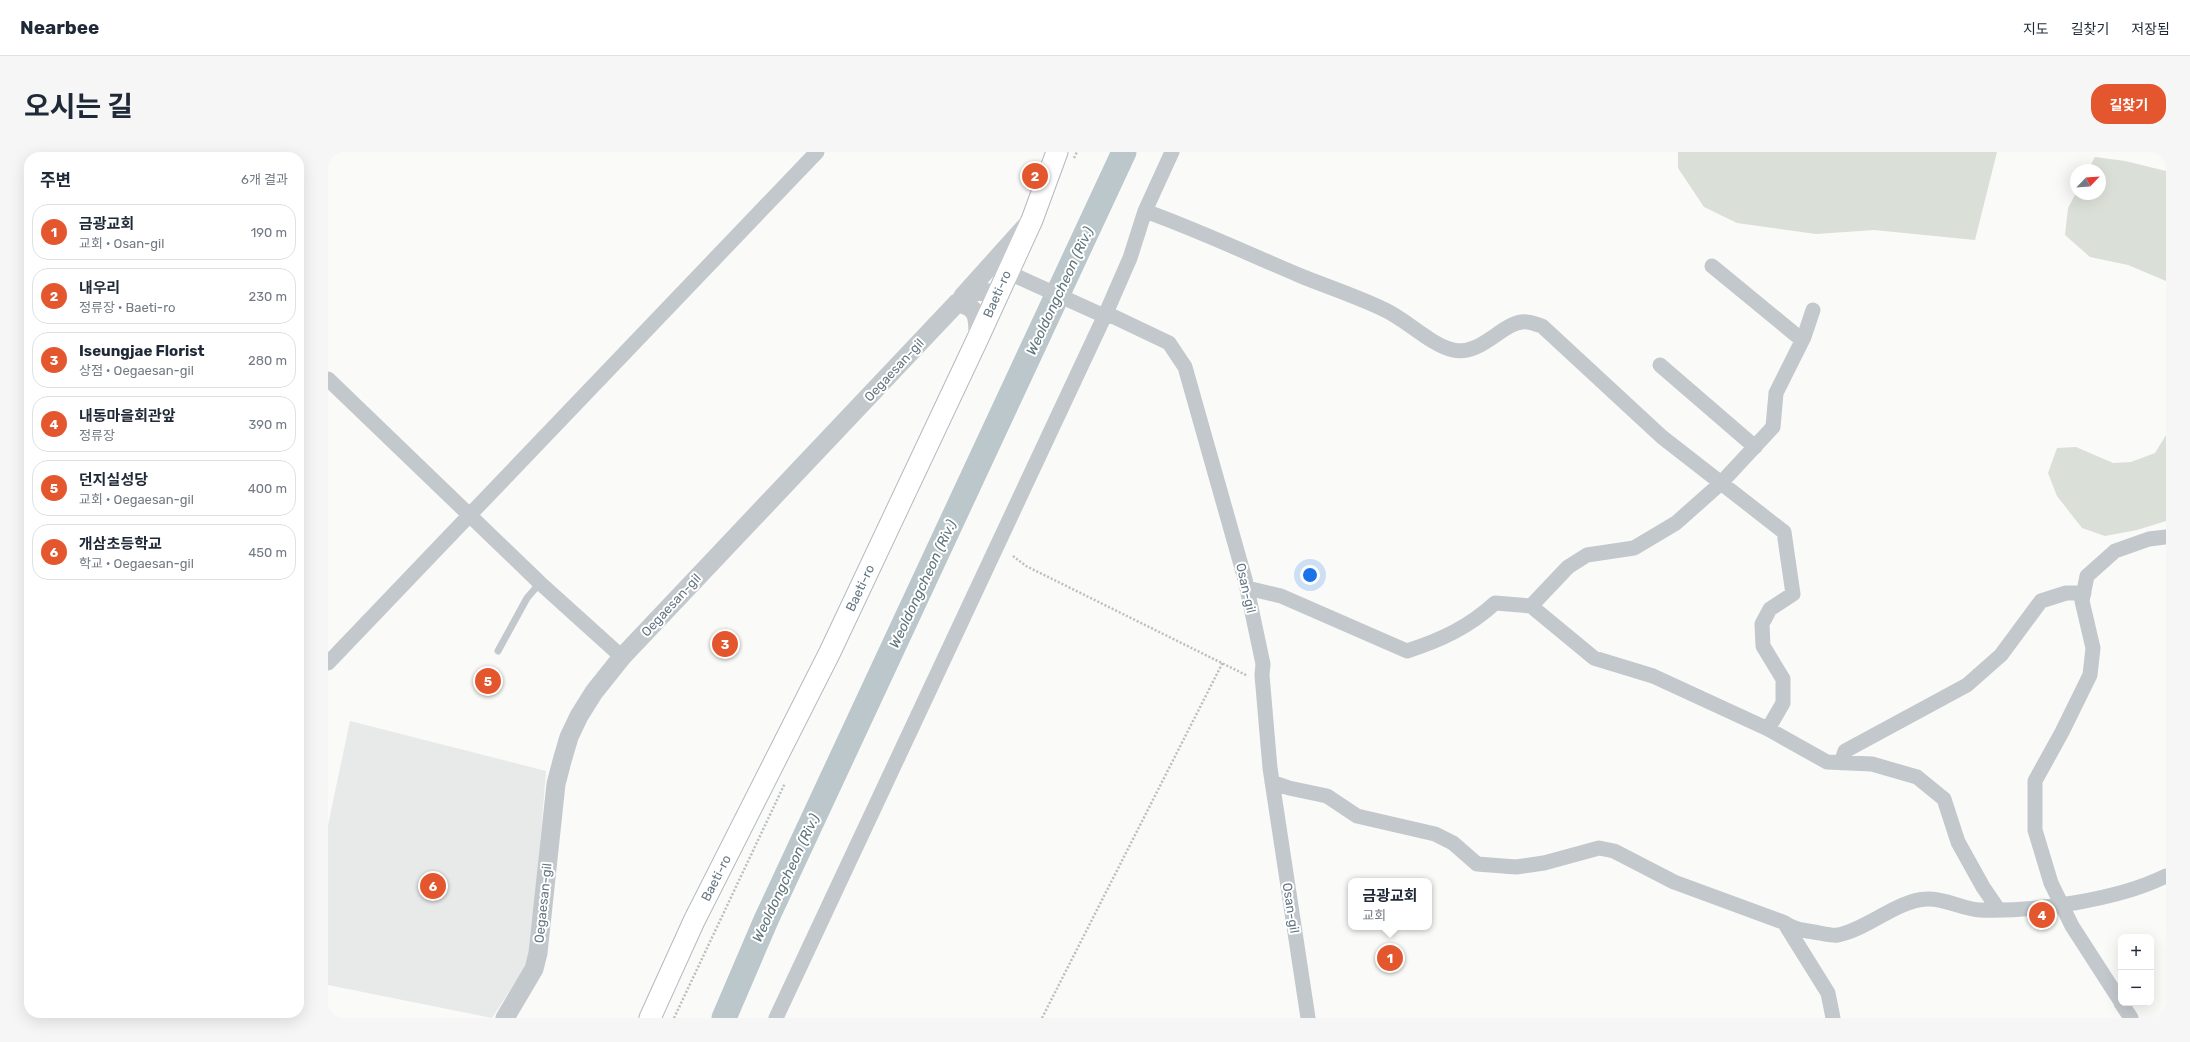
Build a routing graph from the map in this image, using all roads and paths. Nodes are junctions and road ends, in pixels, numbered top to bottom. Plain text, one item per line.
1 (817, 152) edge
2 (1057, 152) edge
3 (1172, 152) edge
4 (1145, 211) junction
5 (1032, 220) junction
6 (1712, 266) dead end
7 (1007, 272) junction
8 (996, 296) junction
9 (957, 303) junction
10 (1812, 310) dead end
11 (1104, 314) junction
12 (978, 338) junction
13 (1802, 340) junction
14 (1660, 365) dead end
15 (328, 379) edge
16 (1755, 447) junction
17 (1721, 483) junction
18 (470, 515) junction
19 (2166, 537) edge
20 (1013, 556) dead end
21 (540, 583) junction
22 (1247, 588) junction
23 (2084, 593) junction
24 (1531, 606) junction
25 (498, 650) dead end
26 (622, 657) junction
27 (1224, 662) junction
28 (328, 663) edge
29 (1262, 675) junction
30 (1768, 729) junction
31 (1841, 763) junction
32 (1272, 782) junction
33 (2166, 876) edge
34 (2061, 905) junction
35 (1998, 909) junction
36 (1783, 922) junction
37 (2118, 998) edge
38 (2123, 1006) edge
39 (505, 1018) edge
40 (650, 1018) edge
41 (776, 1018) edge
42 (1043, 1018) edge
43 (1308, 1018) edge
44 (1832, 1018) edge
45 (2131, 1018) edge

1 - 18 street
2 - 5 main road, Baeti-ro
3 - 4 street
4 - 11 street
4 - 17 street
5 - 7 main road, Baeti-ro
5 - 9 street
6 - 13 street
7 - 8 main road, Baeti-ro
7 - 11 street, Osan-gil
8 - 9 street, Oegaesan-gil
8 - 12 main road, Baeti-ro
9 - 12 street
9 - 26 street, Oegaesan-gil
10 - 13 street
11 - 22 street, Osan-gil
11 - 41 street
12 - 40 main road, Baeti-ro
13 - 16 street
14 - 16 street
15 - 18 street
16 - 17 street
17 - 24 street
17 - 30 street
18 - 21 street
18 - 28 street
19 - 23 street
20 - 27 path
21 - 25 lane
21 - 26 street
22 - 24 street
22 - 29 street, Osan-gil
23 - 31 street
23 - 34 street
24 - 30 street
26 - 39 street, Oegaesan-gil
27 - 29 path
27 - 42 path
29 - 32 street, Osan-gil
30 - 31 street
31 - 35 street
32 - 36 street
32 - 43 street, Osan-gil
33 - 34 street
34 - 35 street
34 - 37 street
35 - 36 street
36 - 44 street
38 - 45 street

